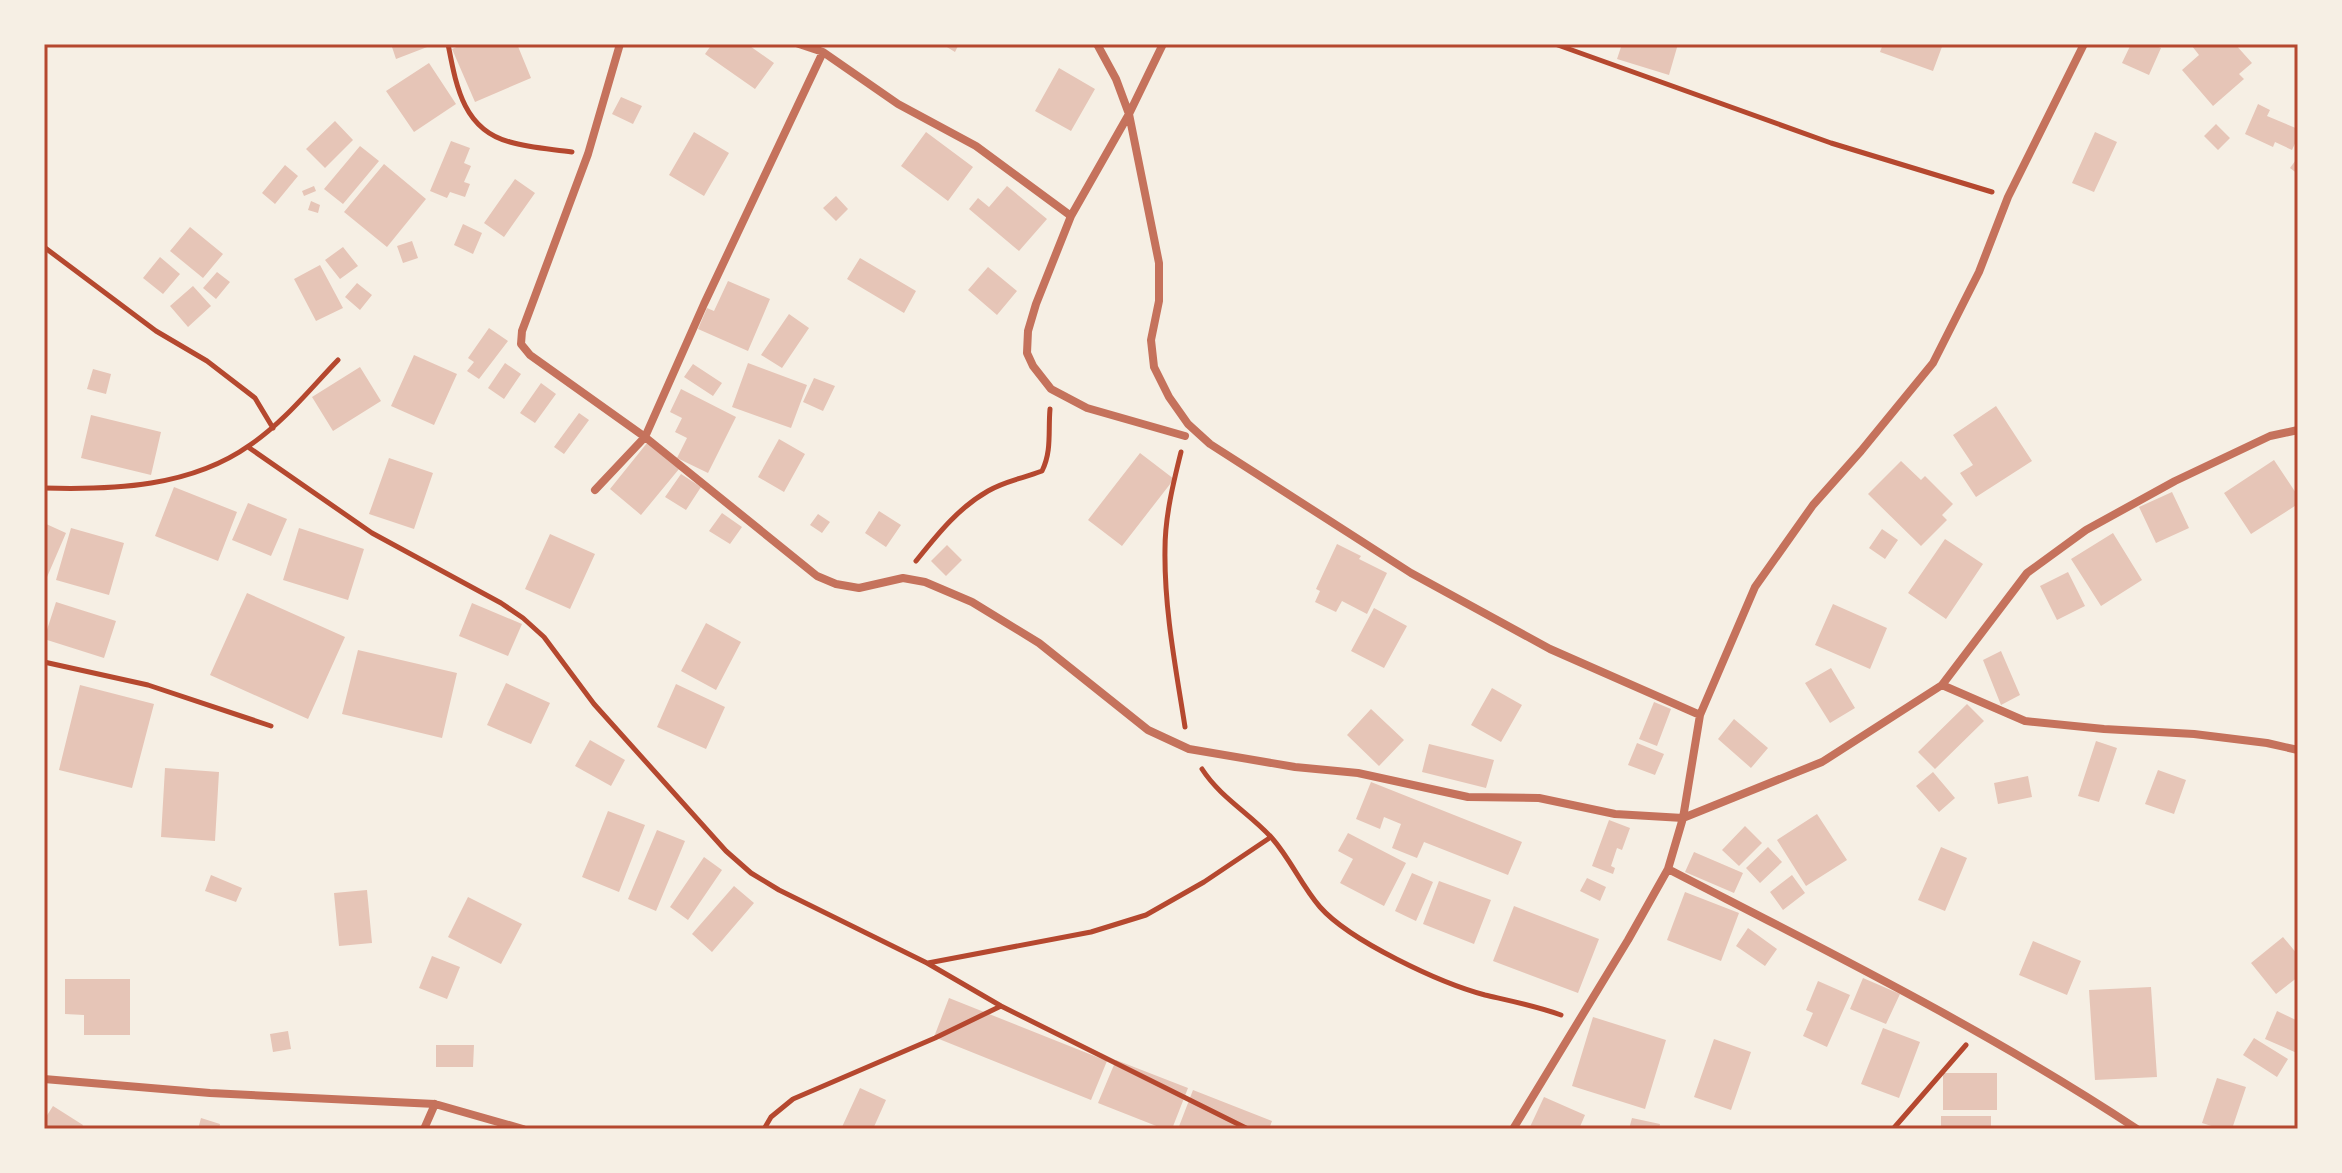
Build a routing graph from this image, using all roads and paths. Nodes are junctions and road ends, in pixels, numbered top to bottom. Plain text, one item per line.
1 (448, 44) edge
2 (620, 44) edge
3 (799, 44) edge
4 (1097, 44) edge
5 (1163, 44) edge
6 (1555, 44) edge
7 (2084, 44) edge
8 (823, 52) junction
9 (1129, 114) junction
10 (588, 154) junction
11 (2008, 197) junction
12 (1071, 216) junction
13 (44, 247) edge
14 (338, 360) dead end
15 (1051, 389) junction
16 (273, 428) junction
17 (2298, 430) edge
18 (1185, 436) joint
19 (645, 437) junction
20 (248, 447) junction
21 (44, 488) edge
22 (595, 490) dead end
23 (903, 578) junction
24 (44, 662) edge
25 (1942, 685) junction
26 (1700, 715) junction
27 (271, 726) dead end
28 (1189, 749) junction
29 (2298, 750) edge
30 (1683, 818) junction
31 (1271, 837) junction
32 (1668, 869) junction
33 (927, 963) junction
34 (1001, 1006) junction
35 (1577, 1021) junction
36 (1978, 1032) junction
37 (44, 1079) edge
38 (435, 1104) junction
39 (424, 1129) edge
40 (523, 1129) edge
41 (764, 1129) edge
42 (1248, 1129) edge
43 (1513, 1129) edge
44 (1893, 1129) edge
45 (2137, 1129) edge

1 - 10 path
2 - 10 street
3 - 8 street
4 - 9 street
5 - 9 street
6 - 11 path
7 - 11 street
8 - 12 street
8 - 19 street
9 - 12 street
9 - 26 street
10 - 19 street
11 - 26 street
12 - 15 street
13 - 16 path
14 - 16 path
15 - 18 street
15 - 23 path
16 - 20 path
17 - 25 street
18 - 28 path
19 - 22 street
19 - 23 street
20 - 21 path
20 - 33 path
23 - 28 street
24 - 27 path
25 - 29 street
25 - 30 street
26 - 30 street
28 - 30 street
28 - 31 path
30 - 32 street
31 - 33 path
31 - 35 path
32 - 35 street
32 - 36 street
33 - 34 path
34 - 41 path
34 - 42 path
35 - 43 street
36 - 44 path
36 - 45 street
37 - 38 street
38 - 39 street
38 - 40 street

